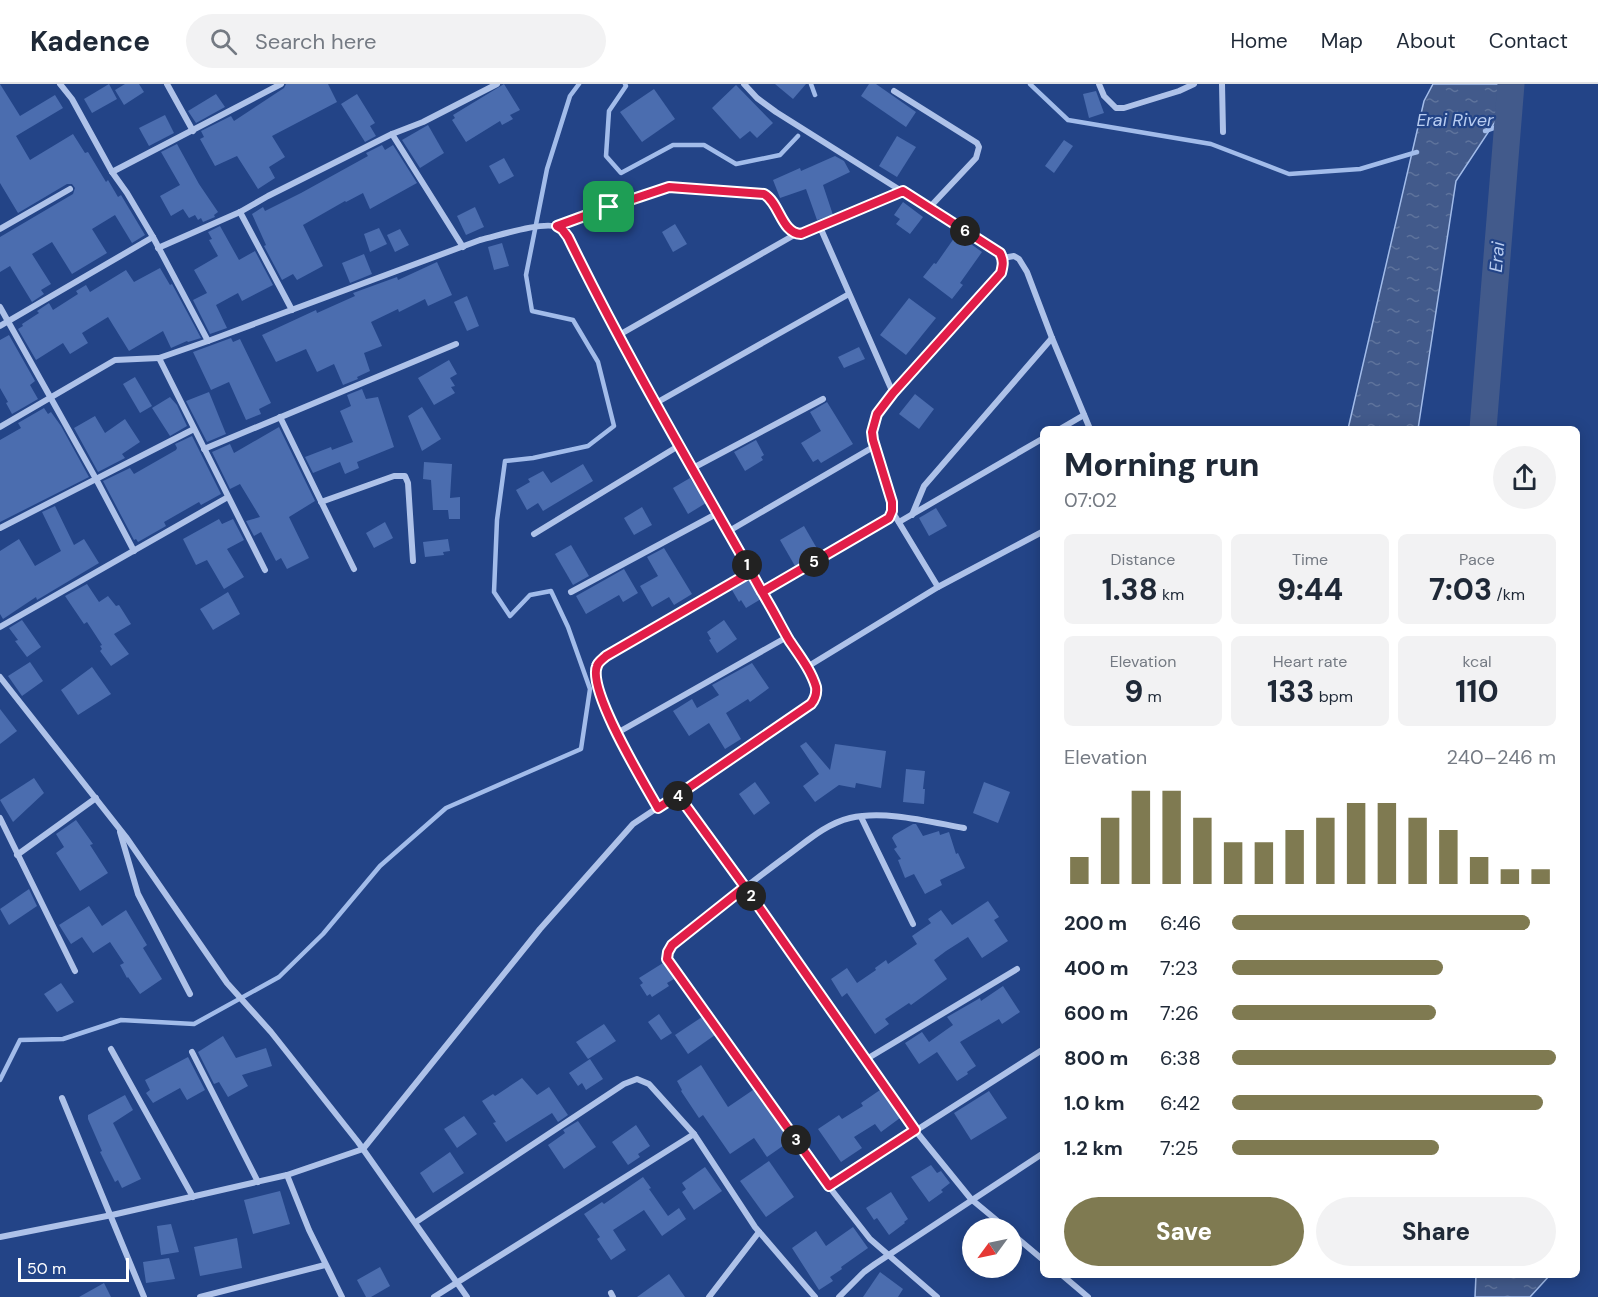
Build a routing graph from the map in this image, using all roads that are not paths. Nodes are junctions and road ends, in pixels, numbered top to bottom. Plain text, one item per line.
1 (60, 84) edge
2 (167, 84) edge
3 (280, 84) edge
4 (497, 84) edge
5 (744, 84) edge
6 (1099, 84) edge
7 (1194, 84) edge
8 (1222, 84) edge
9 (894, 91) dead end
10 (193, 131) junction
11 (1223, 132) dead end
12 (392, 134) junction
13 (112, 172) junction
14 (70, 189) dead end
15 (903, 191) junction
16 (929, 208) junction
17 (240, 212) junction
18 (554, 226) junction
19 (820, 226) junction
20 (0, 229) edge
21 (796, 234) junction
22 (153, 237) junction
23 (464, 247) junction
24 (158, 248) junction
25 (1003, 258) junction
26 (849, 294) junction
27 (0, 307) edge
28 (292, 310) junction
29 (8, 322) junction
30 (0, 326) edge
31 (619, 335) junction
32 (1052, 338) junction
33 (207, 342) junction
34 (456, 344) dead end
35 (159, 358) junction
36 (893, 393) junction
37 (51, 399) junction
38 (823, 399) dead end
39 (656, 402) junction
40 (1084, 415) junction
41 (280, 417) junction
42 (1065, 426) edge
43 (1089, 426) edge
44 (0, 427) edge
45 (194, 429) junction
46 (1040, 440) edge
47 (680, 445) junction
48 (875, 446) junction
49 (204, 449) junction
50 (693, 468) junction
51 (96, 479) junction
52 (228, 497) junction
53 (321, 502) junction
54 (892, 511) junction
55 (718, 513) junction
56 (912, 515) junction
57 (899, 522) junction
58 (0, 528) edge
59 (729, 531) junction
60 (1040, 533) edge
61 (534, 534) dead end
62 (134, 551) junction
63 (413, 561) dead end
64 (354, 569) dead end
65 (265, 570) dead end
66 (751, 572) junction
67 (938, 587) junction
68 (571, 592) dead end
69 (762, 592) junction
70 (0, 627) edge
71 (788, 637) junction
72 (807, 668) junction
73 (0, 677) edge
74 (618, 733) junction
75 (678, 795) junction
76 (96, 798) junction
77 (658, 808) junction
78 (861, 817) junction
79 (0, 818) edge
80 (964, 828) dead end
81 (119, 829) junction
82 (17, 855) junction
83 (745, 887) junction
84 (913, 924) dead end
85 (1017, 969) dead end
86 (75, 971) dead end
87 (190, 994) dead end
88 (111, 1049) dead end
89 (1040, 1051) edge
90 (192, 1052) dead end
91 (865, 1060) junction
92 (62, 1098) dead end
93 (915, 1130) junction
94 (694, 1134) junction
95 (363, 1149) junction
96 (1040, 1155) edge
97 (287, 1175) junction
98 (258, 1182) junction
99 (829, 1186) junction
100 (193, 1197) junction
101 (971, 1199) junction
102 (112, 1215) junction
103 (994, 1218) edge
104 (416, 1222) junction
105 (759, 1232) junction
106 (0, 1237) edge
107 (1022, 1242) edge
108 (888, 1255) junction
109 (1040, 1257) edge
110 (326, 1265) junction
111 (1066, 1278) edge
112 (456, 1282) junction
113 (144, 1297) edge
114 (200, 1297) edge
115 (342, 1297) edge
116 (434, 1297) edge
117 (467, 1297) edge
118 (709, 1297) edge
119 (815, 1297) edge
120 (839, 1297) edge
121 (937, 1297) edge
122 (1088, 1297) edge

1 - 13 street
2 - 10 street
3 - 10 street
4 - 12 street
5 - 15 street
6 - 7 street
8 - 11 street
9 - 16 street
10 - 13 street
12 - 17 street
12 - 23 street
13 - 22 street
14 - 20 street
15 - 16 street
15 - 19 street
16 - 25 street
17 - 24 street
17 - 28 street
18 - 21 street
18 - 23 street
18 - 31 street
19 - 21 street
19 - 26 street
21 - 31 street
22 - 24 street
22 - 29 street
23 - 28 street
24 - 33 street
25 - 32 street
25 - 36 street
26 - 36 street
26 - 39 street
27 - 29 street
28 - 33 street
29 - 30 street
29 - 37 street
31 - 39 street
32 - 40 street
32 - 56 street
33 - 35 street
34 - 41 street
35 - 37 street
35 - 45 street
36 - 48 street
37 - 44 street
37 - 51 street
38 - 50 street
39 - 47 street
40 - 42 street
40 - 43 street
41 - 49 street
41 - 53 street
45 - 49 street
45 - 51 street
46 - 56 street
47 - 50 street
47 - 61 street
48 - 54 street
48 - 59 street
49 - 52 street
50 - 55 street
51 - 58 street
51 - 62 street
52 - 62 street
52 - 65 street
53 - 63 street
53 - 64 street
54 - 57 street
54 - 69 street
55 - 59 street
55 - 68 street
56 - 57 street
57 - 67 street
59 - 66 street
60 - 67 street
62 - 70 street
66 - 69 street
66 - 74 street
67 - 72 street
69 - 71 street
71 - 72 street
71 - 74 street
72 - 75 street
73 - 76 street
74 - 77 street
75 - 77 street
75 - 83 street
76 - 81 street
76 - 82 street
77 - 95 street
78 - 80 street
78 - 83 street
78 - 84 street
79 - 82 street
81 - 87 street
81 - 95 street
82 - 86 street
83 - 91 street
83 - 99 street
85 - 91 street
88 - 100 street
89 - 93 street
90 - 98 street
91 - 93 street
92 - 102 street
93 - 99 street
93 - 101 street
94 - 104 street
94 - 105 street
94 - 112 street
95 - 97 street
95 - 104 street
96 - 101 street
97 - 98 street
97 - 110 street
98 - 100 street
99 - 108 street
100 - 102 street
101 - 103 street
101 - 108 street
102 - 106 street
102 - 113 street
104 - 112 street
105 - 118 street
105 - 119 street
107 - 109 street
108 - 120 street
108 - 121 street
110 - 114 street
110 - 115 street
111 - 122 street
112 - 116 street
112 - 117 street

